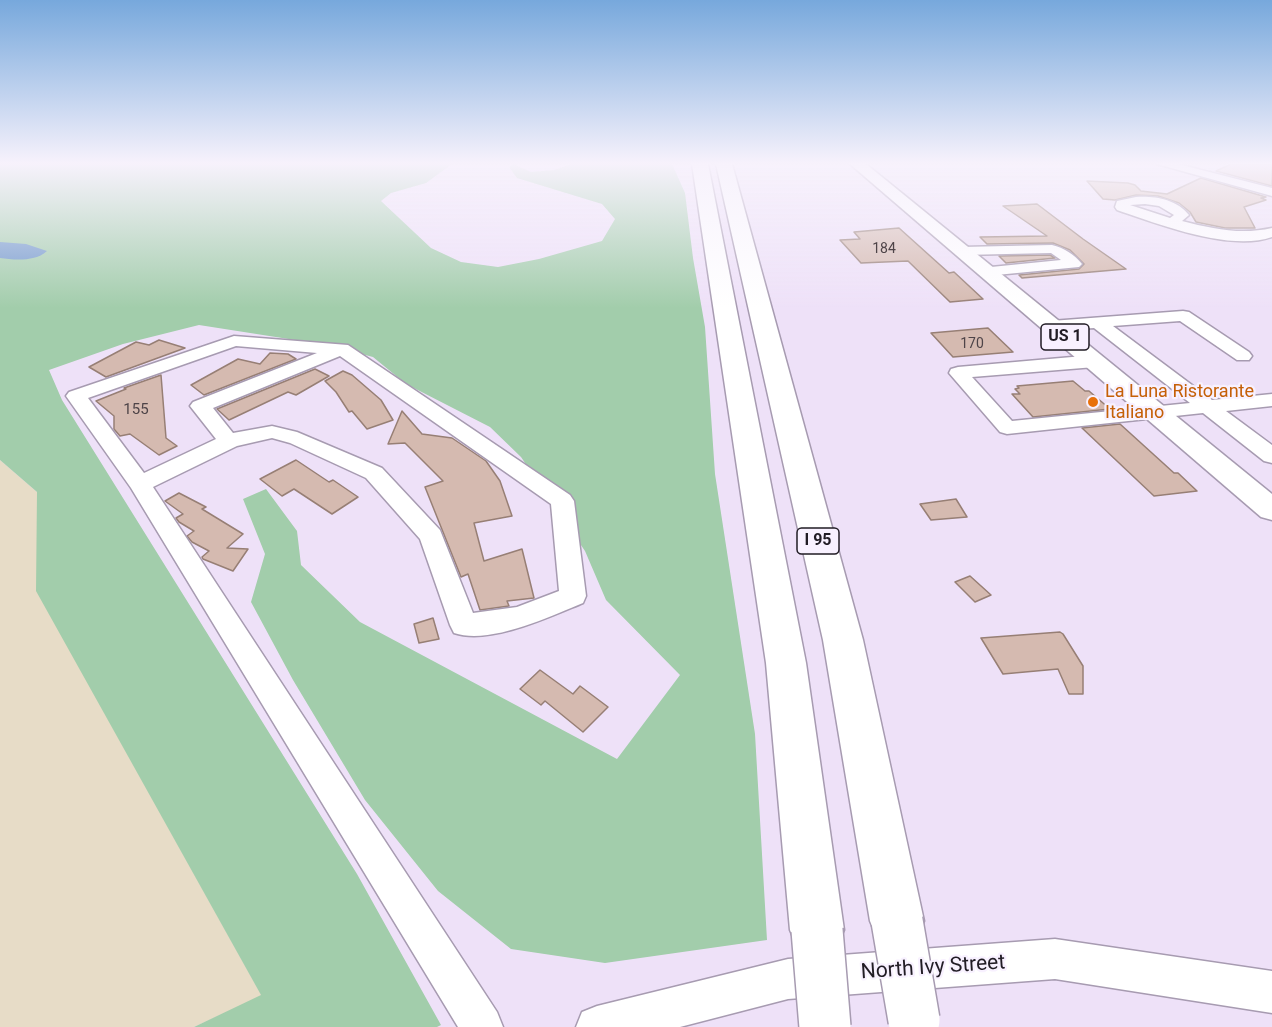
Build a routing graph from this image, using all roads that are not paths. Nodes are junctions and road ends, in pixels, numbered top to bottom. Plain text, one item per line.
1 (708, 212) edge
2 (736, 212) edge
3 (914, 212) edge
4 (1171, 224) dead end
5 (1272, 232) edge
6 (962, 251) junction
7 (986, 271) junction
8 (1098, 323) junction
9 (1051, 326) junction
10 (342, 349) junction
11 (1243, 356) dead end
12 (1095, 361) junction
13 (1272, 400) edge
14 (1251, 402) junction
15 (1209, 407) junction
16 (1158, 413) junction
17 (1272, 418) edge
18 (229, 441) junction
19 (1272, 456) edge
20 (140, 484) junction
21 (1272, 510) edge
22 (1272, 992) edge
23 (914, 1024) edge
24 (482, 1027) edge
25 (597, 1027) edge
26 (825, 1027) edge

1 - 26 highway, bridge
2 - 23 highway, I 95, bridge
3 - 6 main road, US 1
4 - 5 street
6 - 7 main road, US 1
6 - 7 street
7 - 9 main road, US 1
8 - 9 street
8 - 11 street
8 - 15 street
9 - 12 main road, US 1
10 - 18 street
10 - 18 street
10 - 20 street
12 - 16 main road, US 1
12 - 16 street
13 - 14 street
14 - 15 street
14 - 17 street
15 - 16 street
15 - 19 street
16 - 21 main road, US 1
18 - 20 street
20 - 24 street
22 - 25 street, North Ivy Street

